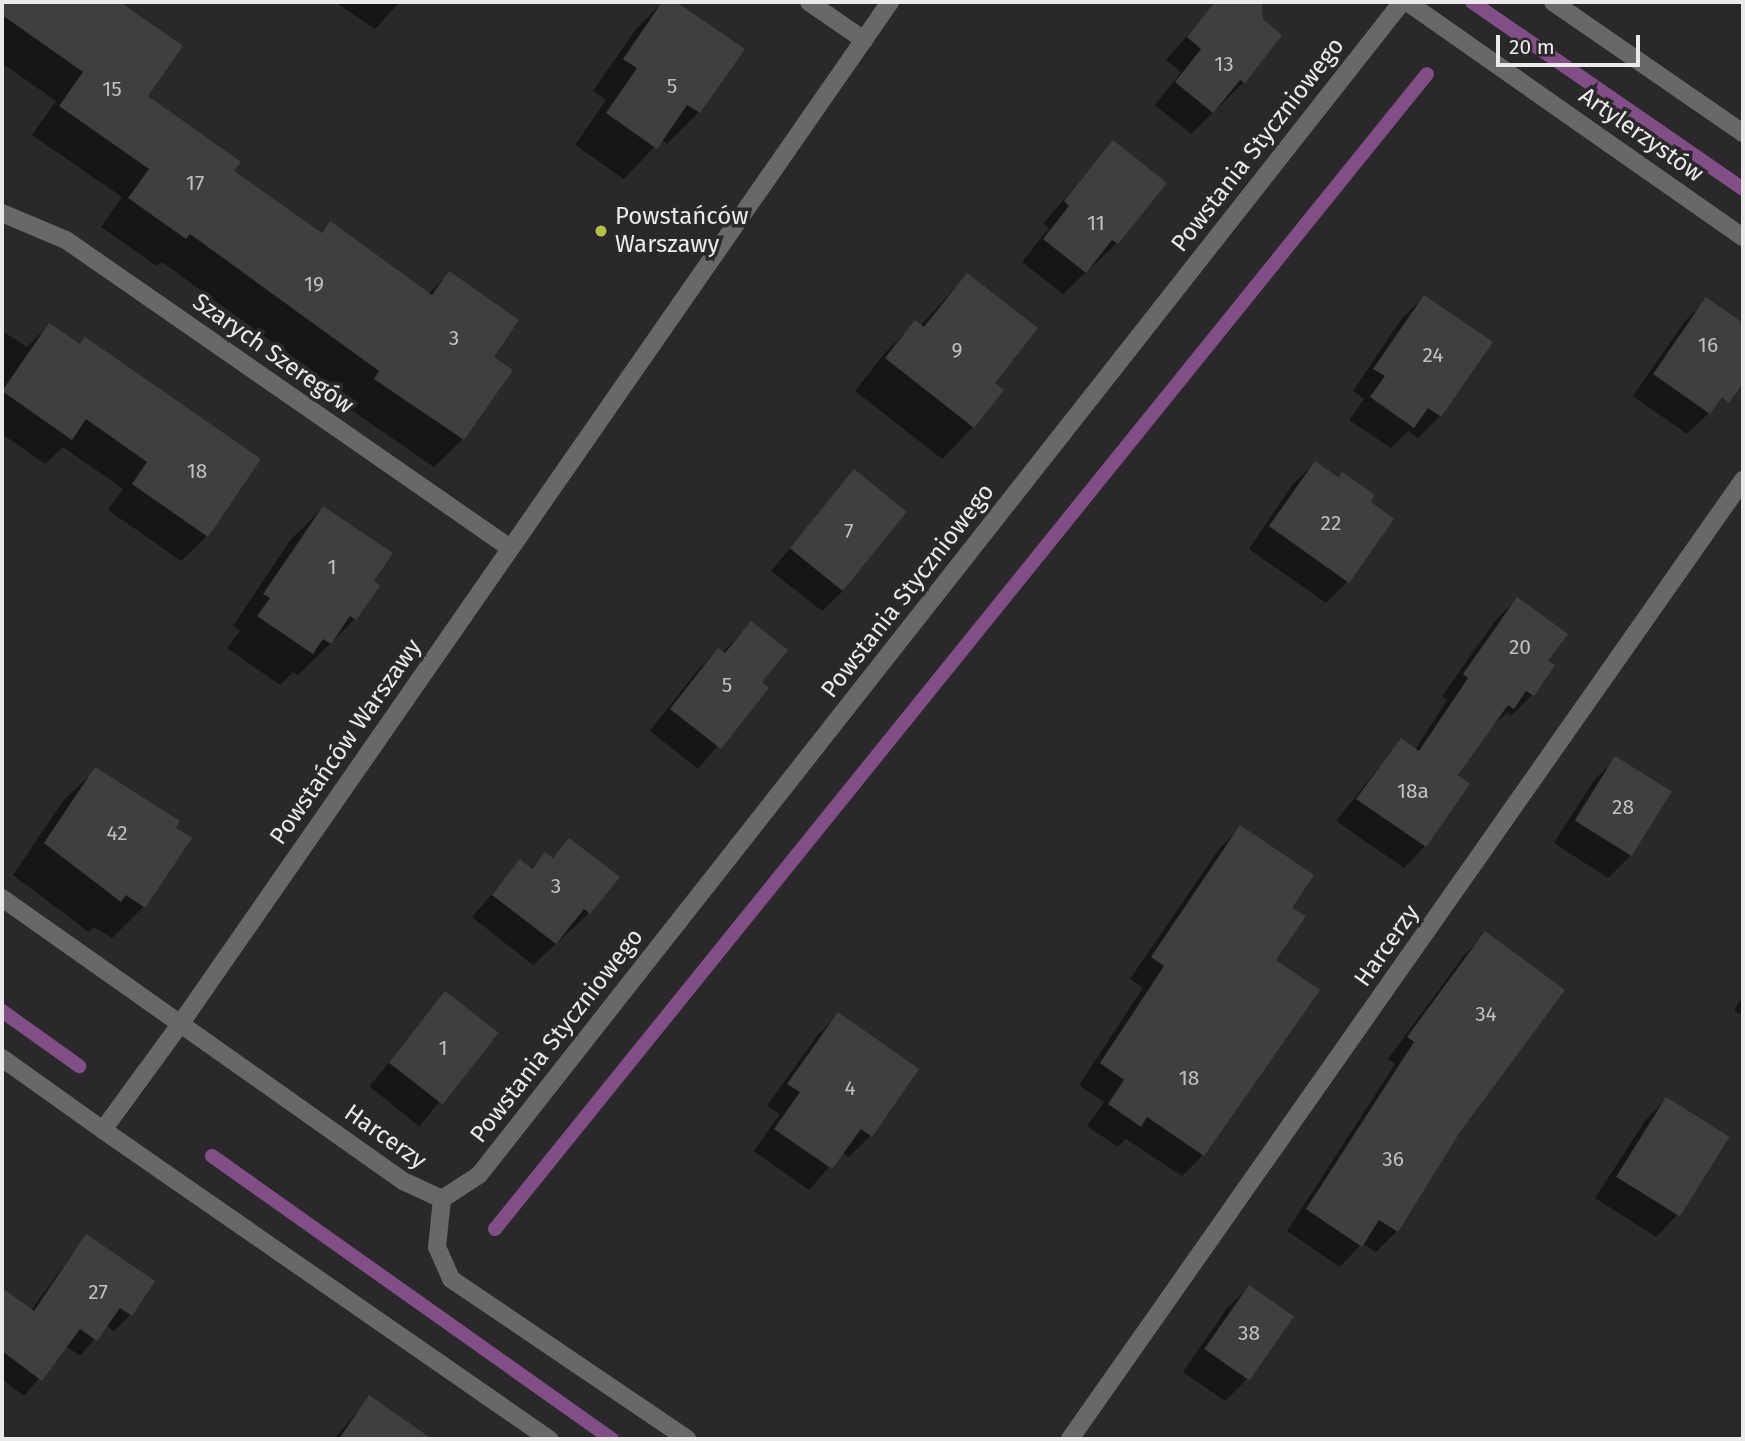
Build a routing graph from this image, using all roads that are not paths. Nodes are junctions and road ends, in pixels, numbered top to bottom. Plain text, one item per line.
1 (809, 2) edge
2 (890, 2) edge
3 (1405, 2) edge
4 (1553, 2) edge
5 (864, 40) junction
6 (1743, 133) edge
7 (2, 213) edge
8 (1743, 237) edge
9 (1743, 480) edge
10 (510, 548) junction
11 (2, 898) edge
12 (181, 1023) junction
13 (2, 1058) edge
14 (103, 1130) junction
15 (442, 1199) junction
16 (549, 1439) edge
17 (687, 1439) edge
18 (1070, 1439) edge

1 - 5 street
2 - 5 street, Powstańców Warszawy
3 - 8 street, Artylerzystów
3 - 15 street, Powstania Styczniowego
4 - 6 street
5 - 10 street, Powstańców Warszawy
7 - 10 street, Szarych Szeregów
9 - 18 street, Harcerzy
10 - 12 street, Powstańców Warszawy
11 - 12 street, Harcerzy
12 - 14 street, Powstańców Warszawy
12 - 15 street, Harcerzy
13 - 14 street
14 - 16 street
15 - 17 street, Harcerzy

